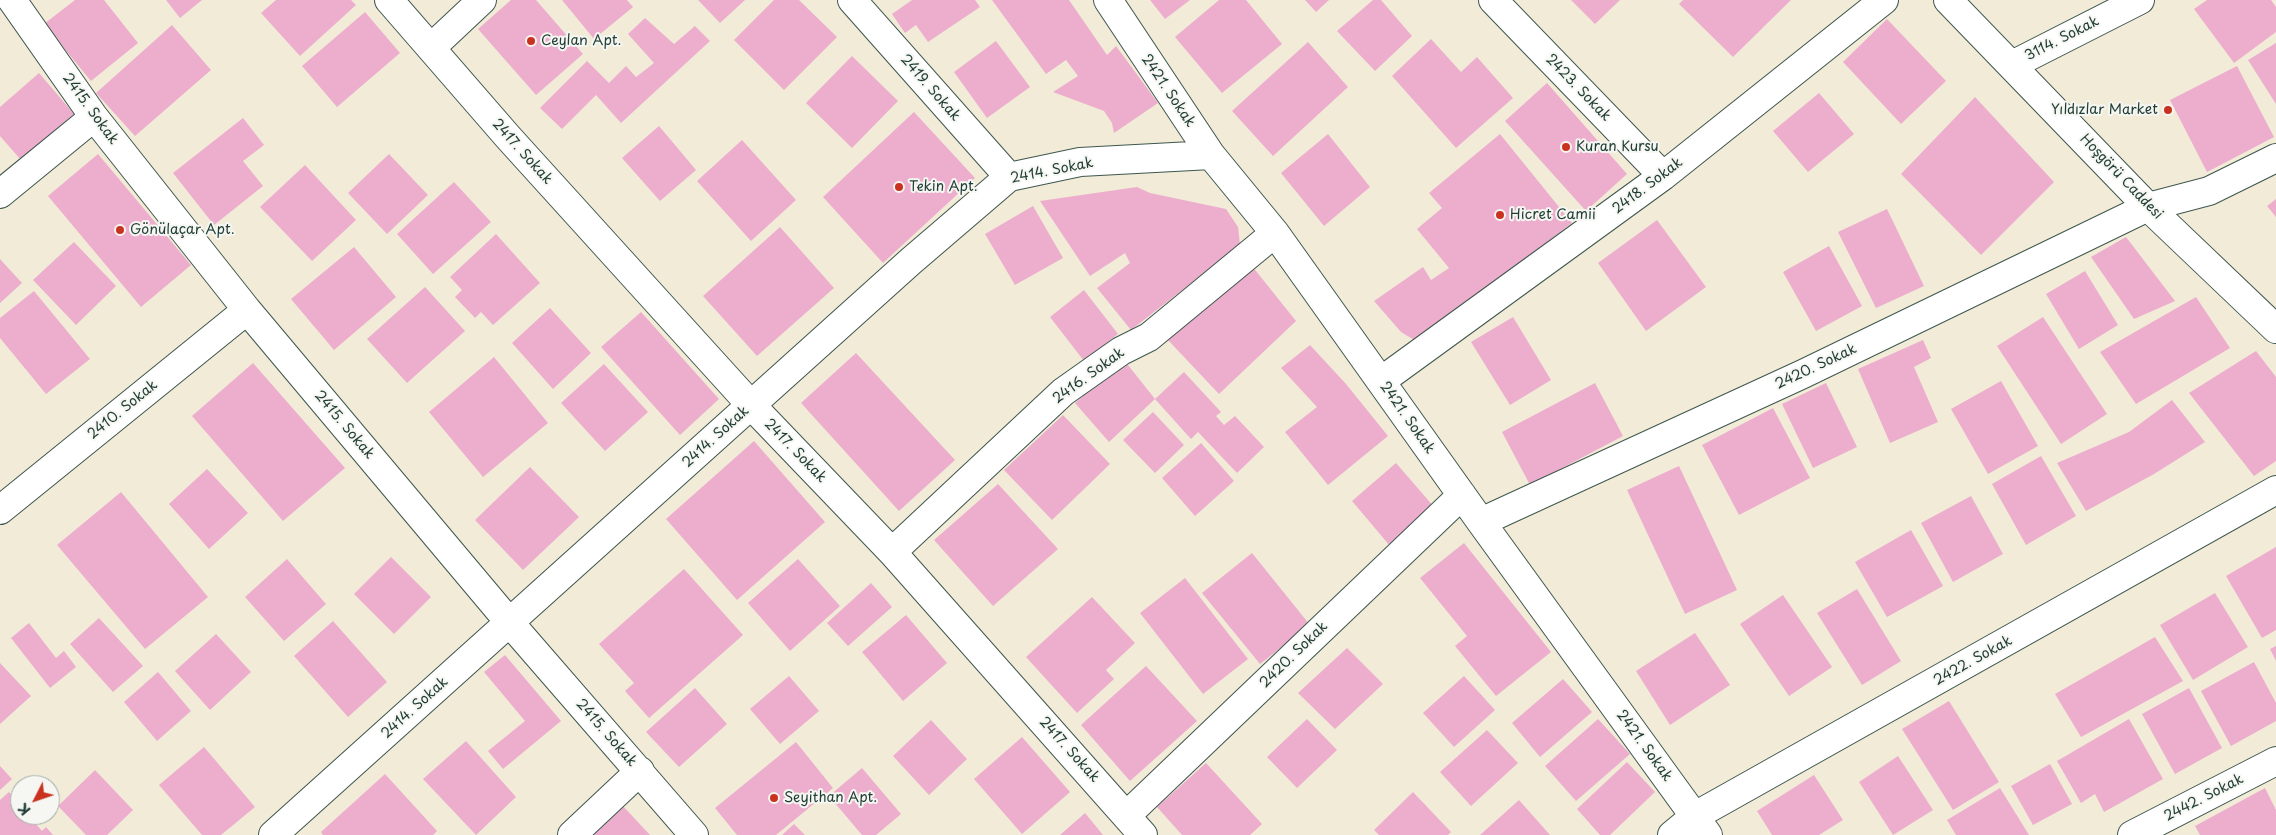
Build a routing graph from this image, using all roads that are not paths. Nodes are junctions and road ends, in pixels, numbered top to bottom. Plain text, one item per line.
1 (12, 0) edge
2 (389, 0) edge
3 (482, 0) edge
4 (852, 0) edge
5 (1108, 0) edge
6 (1493, 0) edge
7 (1884, 0) edge
8 (1948, 0) edge
9 (2140, 0) edge
10 (432, 48) junction
11 (2012, 64) junction
12 (94, 117) junction
13 (1211, 155) junction
14 (2276, 158) edge
15 (1663, 176) junction
16 (1008, 177) junction
17 (0, 194) edge
18 (2148, 207) junction
19 (1275, 232) junction
20 (247, 310) junction
21 (2276, 329) edge
22 (1381, 381) junction
23 (751, 405) junction
24 (2276, 490) edge
25 (1462, 495) junction
26 (0, 510) edge
27 (1481, 522) junction
28 (892, 552) junction
29 (510, 623) junction
30 (2276, 761) edge
31 (640, 771) junction
32 (1135, 825) edge
33 (1702, 826) edge
34 (276, 834) edge
35 (572, 835) edge
36 (694, 835) edge
37 (1672, 835) edge
38 (2132, 835) edge

1 - 12 street, 2415. Sokak
2 - 10 street, 2417. Sokak
3 - 10 street
4 - 16 street, 2419. Sokak
5 - 13 street, 2421. Sokak
6 - 15 street, 2423. Sokak
7 - 15 street, 2418. Sokak
8 - 11 street, Hoşgörü Caddesi
9 - 11 street, 3114. Sokak
10 - 23 street, 2417. Sokak
11 - 18 street, Hoşgörü Caddesi
12 - 17 street
12 - 20 street, 2415. Sokak
13 - 16 street, 2414. Sokak
13 - 19 street, 2421. Sokak
14 - 18 street, 2420. Sokak
15 - 22 street, 2418. Sokak
16 - 23 street, 2414. Sokak
18 - 21 street, Hoşgörü Caddesi
18 - 27 street, 2420. Sokak
19 - 22 street, 2421. Sokak
19 - 28 street, 2416. Sokak
20 - 26 street, 2410. Sokak
20 - 29 street, 2415. Sokak
22 - 25 street, 2421. Sokak
23 - 28 street, 2417. Sokak
23 - 29 street, 2414. Sokak
24 - 33 street, 2422. Sokak
25 - 27 street, 2421. Sokak
25 - 32 street, 2420. Sokak
27 - 33 street, 2421. Sokak
28 - 32 street, 2417. Sokak
29 - 31 street, 2415. Sokak
29 - 34 street, 2414. Sokak
30 - 38 street, 2442. Sokak
31 - 35 street
31 - 36 street, 2415. Sokak
33 - 37 street, 2422. Sokak

